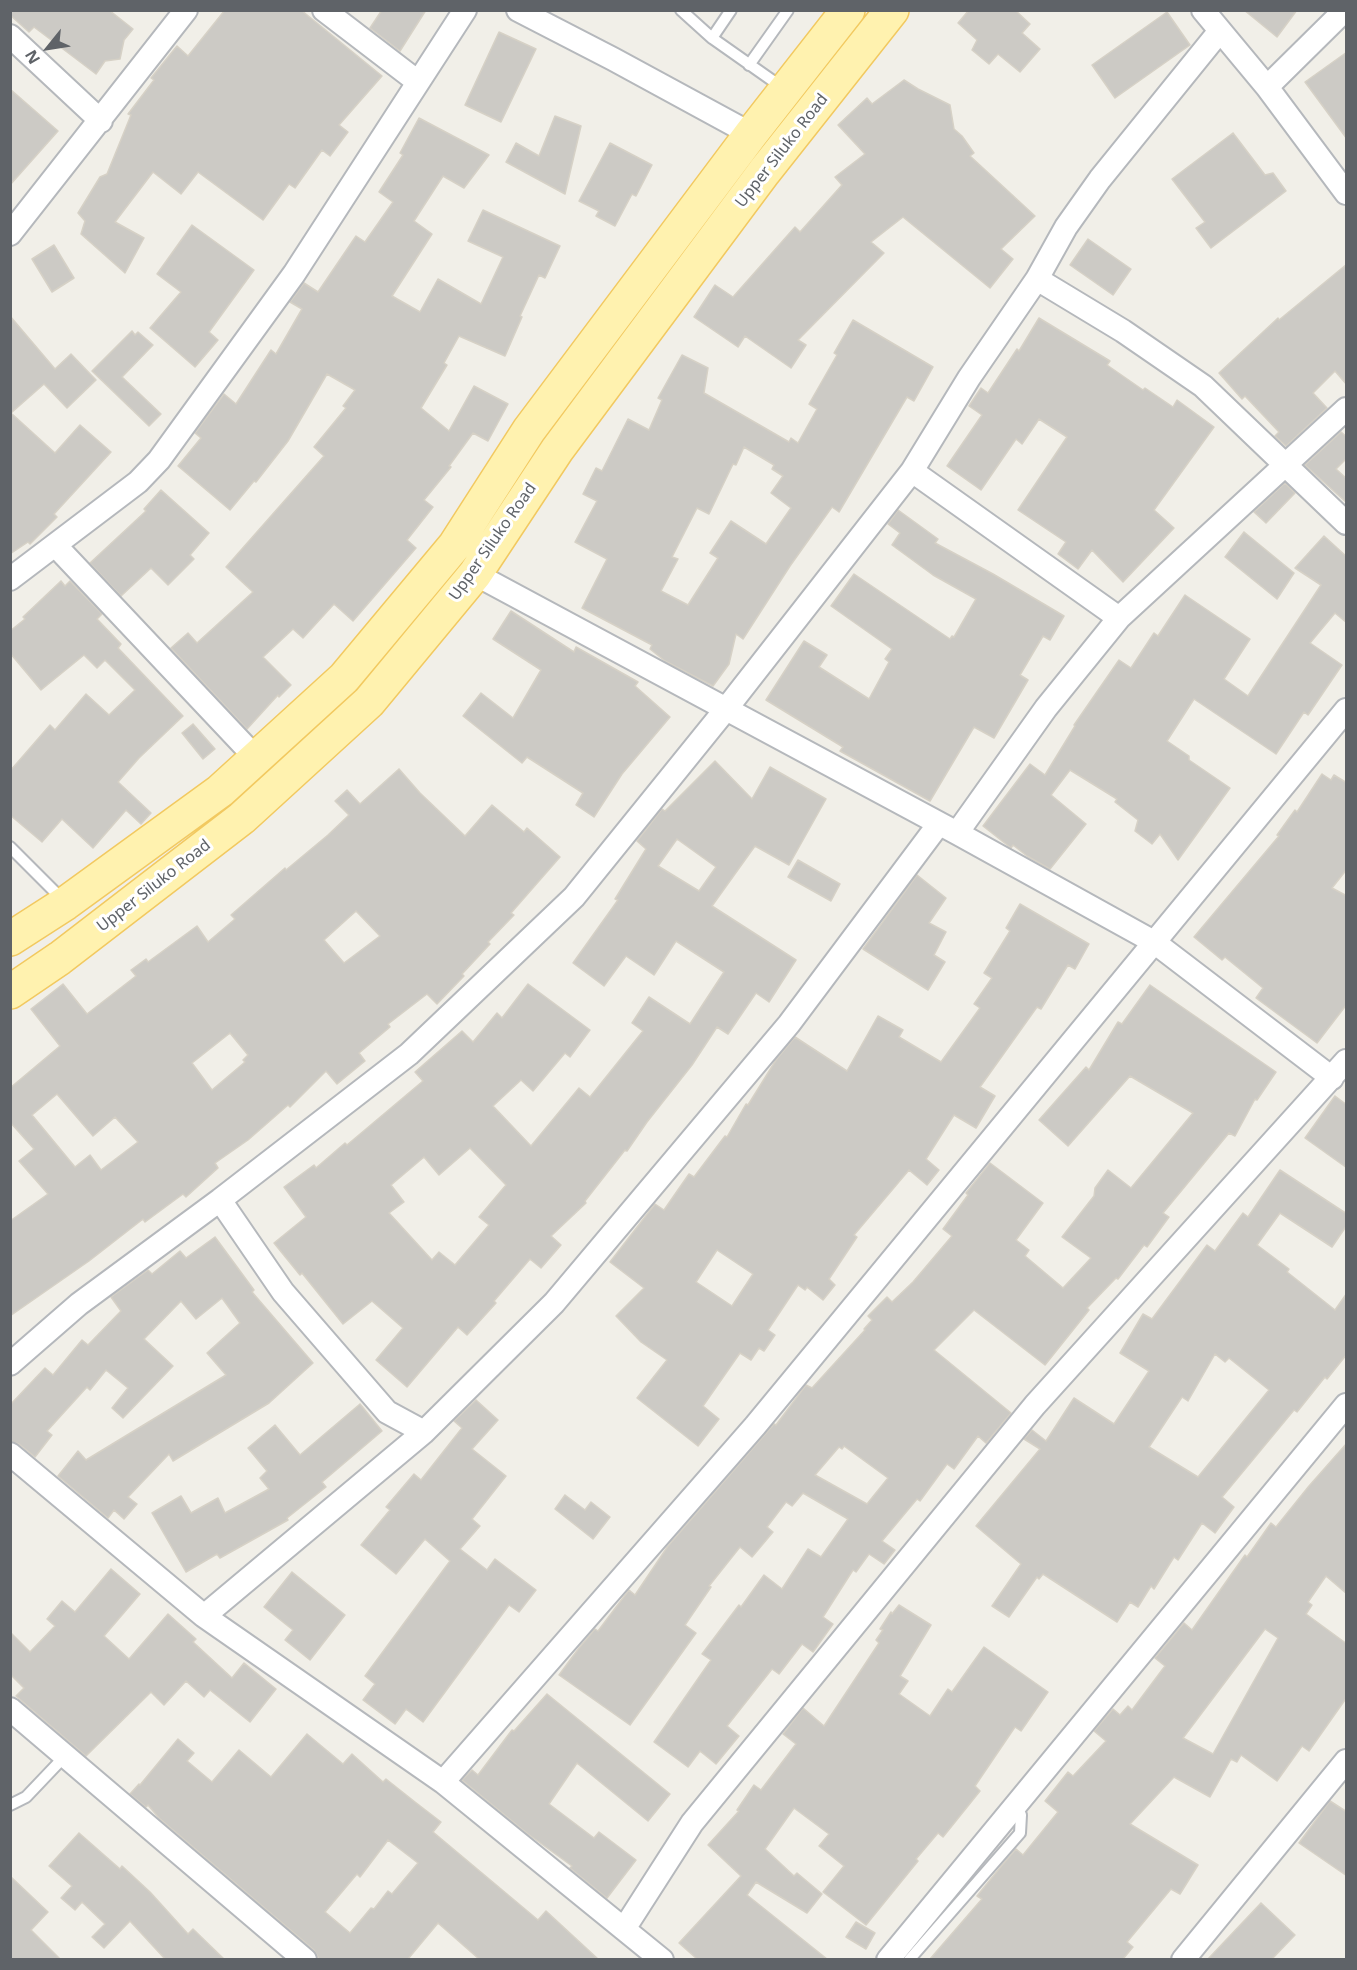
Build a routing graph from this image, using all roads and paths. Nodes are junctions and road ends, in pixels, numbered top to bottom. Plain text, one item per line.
1 (186, 10) edge
2 (324, 10) edge
3 (465, 10) edge
4 (518, 10) edge
5 (681, 10) edge
6 (731, 10) edge
7 (788, 10) edge
8 (848, 10) edge
9 (892, 10) edge
10 (1203, 10) edge
11 (1345, 10) edge
12 (1219, 32) junction
13 (10, 36) edge
14 (712, 38) junction
15 (749, 65) junction
16 (418, 82) junction
17 (1267, 87) junction
18 (785, 90) junction
19 (101, 121) junction
20 (751, 134) junction
21 (1347, 193) edge
22 (10, 234) edge
23 (1036, 279) junction
24 (1347, 409) edge
25 (1285, 464) junction
26 (912, 471) junction
27 (1347, 523) edge
28 (56, 545) junction
29 (475, 574) junction
30 (10, 579) edge
31 (1119, 618) junction
32 (726, 709) junction
33 (1347, 710) edge
34 (256, 758) junction
35 (948, 829) junction
36 (10, 847) edge
37 (66, 903) junction
38 (10, 939) edge
39 (1154, 942) junction
40 (10, 992) edge
41 (1339, 1069) edge
42 (220, 1200) junction
43 (10, 1364) edge
44 (1347, 1405) edge
45 (424, 1432) junction
46 (10, 1454) edge
47 (204, 1616) junction
48 (10, 1709) edge
49 (65, 1756) junction
50 (1347, 1761) edge
51 (443, 1782) junction
52 (10, 1805) edge
53 (624, 1929) junction
54 (911, 1949) edge
55 (304, 1959) edge
56 (662, 1959) edge
57 (888, 1959) edge
58 (1183, 1959) edge

1 - 19 street
2 - 16 street
3 - 16 street
4 - 20 street
5 - 14 lane
6 - 14 lane
7 - 15 lane
8 - 18 main road, Upper Siluko Road
9 - 29 main road, Upper Siluko Road
10 - 12 street
11 - 17 street
12 - 17 street
12 - 23 street
13 - 19 street
14 - 15 lane
15 - 18 lane
16 - 28 street
17 - 21 street
18 - 20 main road, Upper Siluko Road
19 - 22 street
20 - 34 main road, Upper Siluko Road
23 - 25 street
23 - 26 street
24 - 25 street
25 - 27 street
25 - 31 street
26 - 31 street
26 - 32 street
28 - 30 street
28 - 34 street
29 - 32 street
29 - 40 main road, Upper Siluko Road
31 - 35 street
32 - 35 street
32 - 42 street
33 - 39 street
34 - 37 main road, Upper Siluko Road
35 - 39 street
35 - 45 street
36 - 37 lane
37 - 38 main road, Upper Siluko Road
39 - 41 street
39 - 51 street
41 - 53 street
42 - 43 street
42 - 45 street
44 - 54 street
45 - 47 street
46 - 47 street
47 - 51 street
48 - 49 street
49 - 52 lane
49 - 55 street
50 - 58 street
51 - 53 street
53 - 56 street
54 - 57 street

